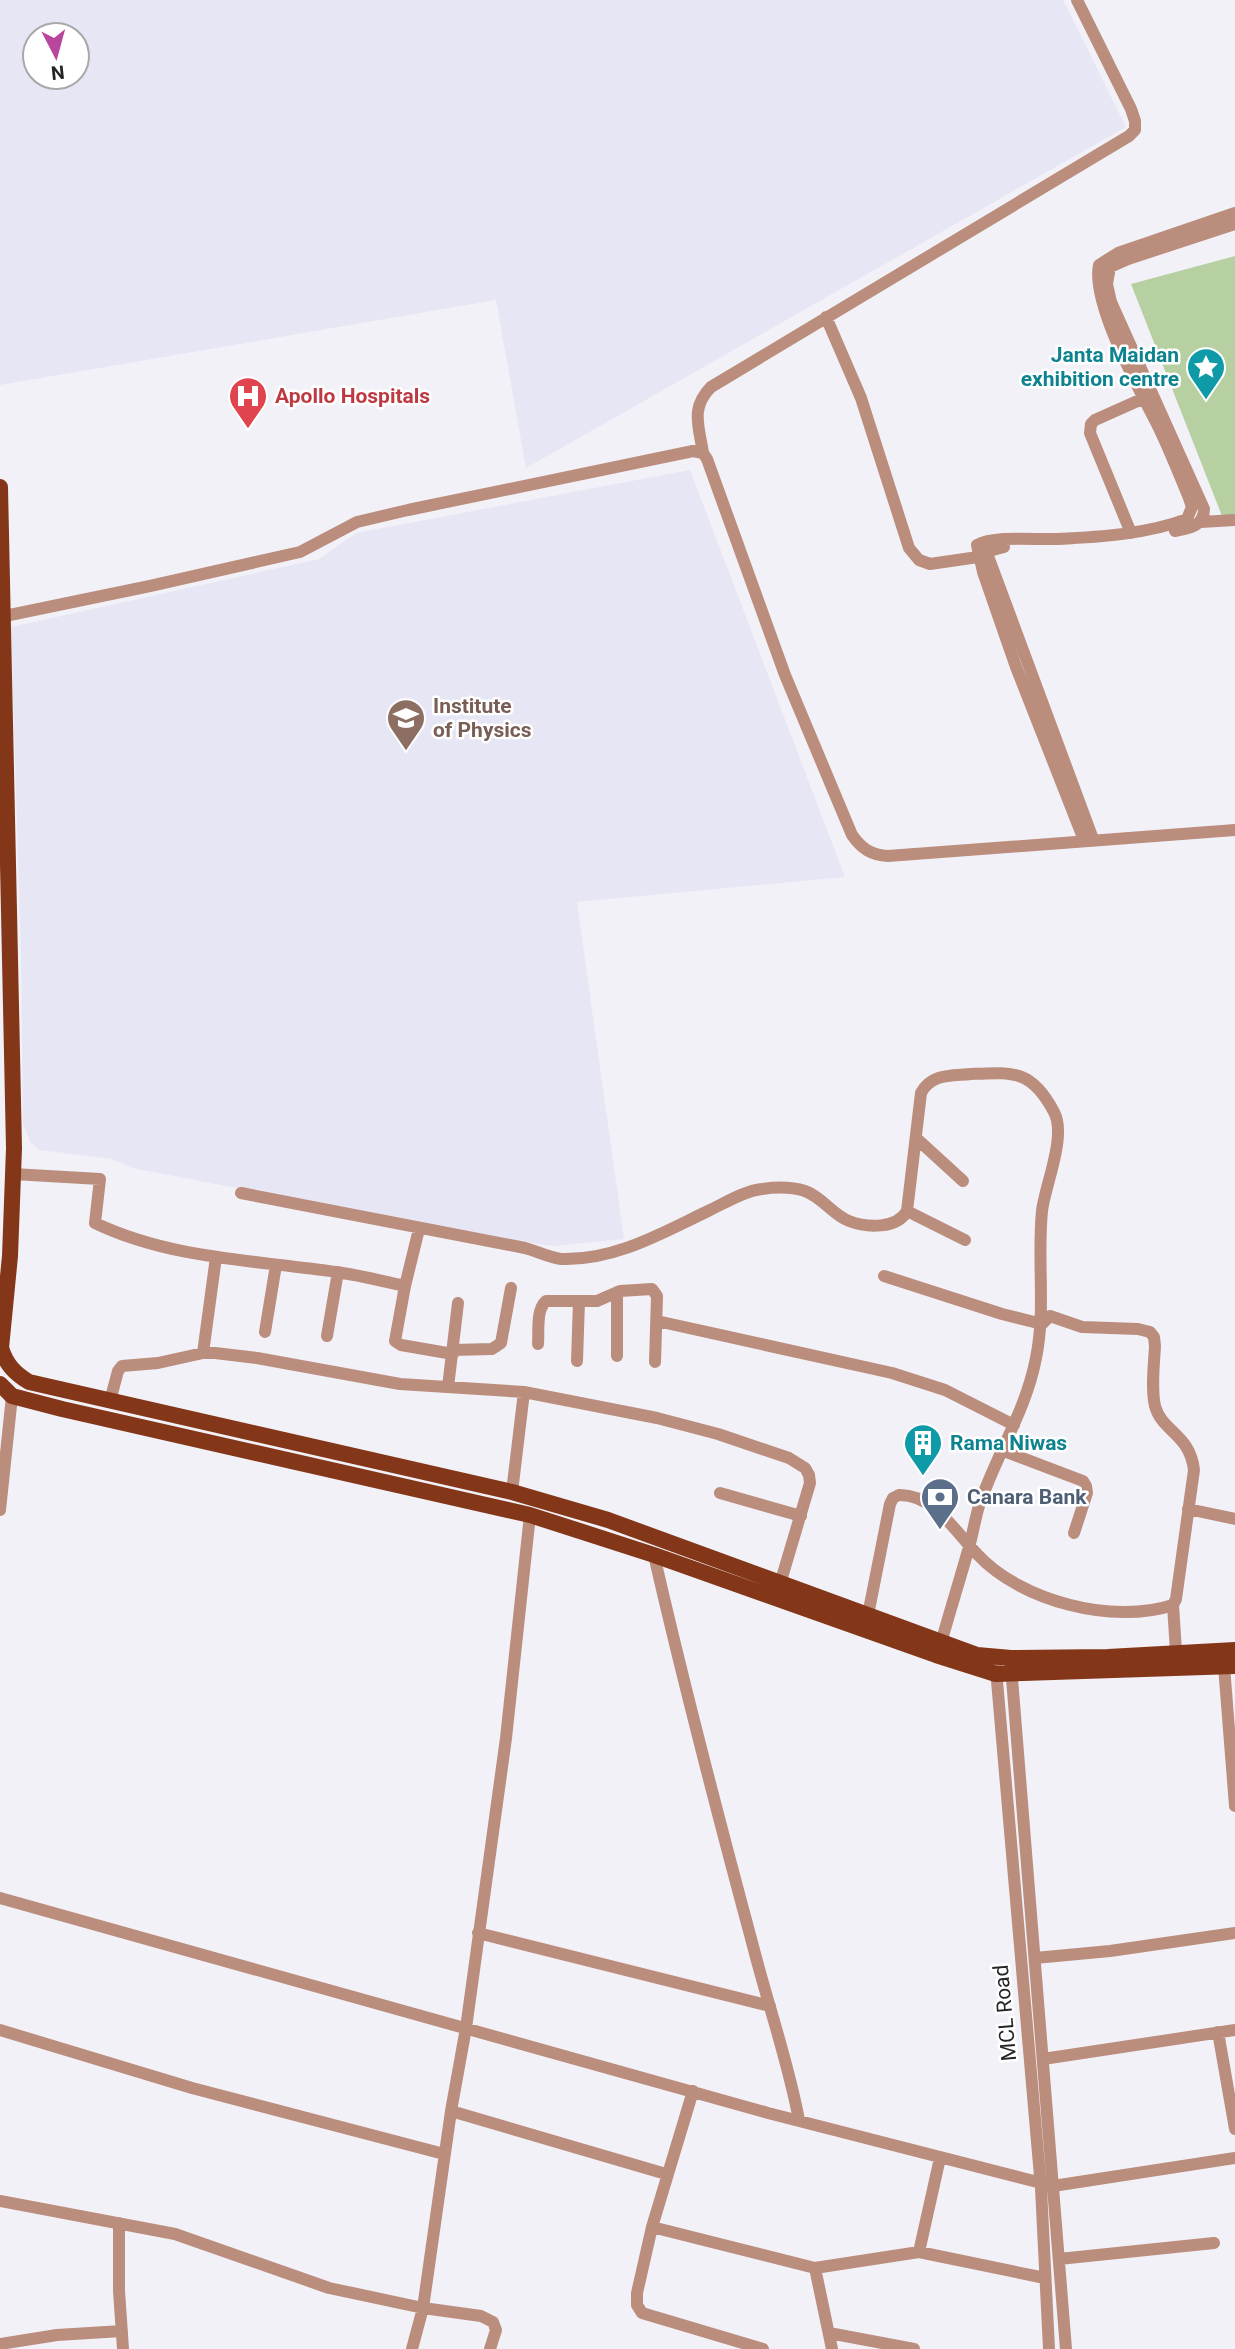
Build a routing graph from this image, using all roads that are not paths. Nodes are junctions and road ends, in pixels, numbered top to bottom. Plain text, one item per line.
1 (1077, 0) edge
2 (1235, 213) edge
3 (1235, 224) edge
4 (826, 317) junction
5 (1142, 399) junction
6 (703, 453) junction
7 (0, 487) edge
8 (1235, 520) edge
9 (1201, 522) junction
10 (1131, 533) junction
11 (978, 557) junction
12 (2, 617) edge
13 (1235, 830) edge
14 (1088, 840) junction
15 (7, 1138) edge
16 (916, 1138) junction
17 (13, 1174) junction
18 (963, 1181) dead end
19 (241, 1193) dead end
20 (907, 1211) junction
21 (419, 1228) junction
22 (965, 1240) dead end
23 (216, 1257) junction
24 (276, 1265) junction
25 (338, 1272) junction
26 (884, 1276) dead end
27 (405, 1286) junction
28 (511, 1288) dead end
29 (617, 1292) junction
30 (579, 1301) junction
31 (458, 1303) dead end
32 (657, 1321) junction
33 (1042, 1324) junction
34 (265, 1332) dead end
35 (327, 1336) dead end
36 (538, 1344) dead end
37 (453, 1352) junction
38 (203, 1353) junction
39 (617, 1356) dead end
40 (577, 1361) dead end
41 (655, 1362) dead end
42 (0, 1384) edge
43 (448, 1387) junction
44 (524, 1392) junction
45 (12, 1396) junction
46 (110, 1401) junction
47 (1014, 1425) junction
48 (1001, 1450) junction
49 (512, 1492) junction
50 (720, 1493) dead end
51 (1188, 1509) junction
52 (0, 1510) edge
53 (530, 1515) junction
54 (801, 1516) junction
55 (1235, 1519) edge
56 (612, 1522) junction
57 (1074, 1533) dead end
58 (606, 1540) junction
59 (969, 1545) junction
60 (654, 1555) junction
61 (780, 1584) junction
62 (1173, 1605) junction
63 (868, 1615) junction
64 (941, 1643) junction
65 (1235, 1650) edge
66 (1176, 1653) junction
67 (1003, 1666) junction
68 (1229, 1666) edge
69 (1235, 1806) edge
70 (0, 1898) edge
71 (478, 1933) junction
72 (1235, 1933) edge
73 (1035, 1958) junction
74 (770, 2006) junction
75 (466, 2028) junction
76 (0, 2030) edge
77 (1235, 2030) edge
78 (1217, 2032) junction
79 (1043, 2059) junction
80 (693, 2091) junction
81 (451, 2111) junction
82 (799, 2120) junction
83 (1235, 2129) edge
84 (444, 2154) junction
85 (940, 2158) junction
86 (1235, 2158) edge
87 (667, 2174) junction
88 (1040, 2183) junction
89 (1053, 2186) junction
90 (0, 2201) edge
91 (119, 2223) junction
92 (652, 2227) junction
93 (1214, 2244) dead end
94 (919, 2252) junction
95 (1059, 2259) junction
96 (815, 2268) junction
97 (1045, 2278) junction
98 (423, 2308) junction
99 (122, 2331) junction
100 (829, 2333) junction
101 (0, 2344) edge
102 (124, 2349) edge
103 (412, 2349) edge
104 (491, 2349) edge
105 (763, 2349) edge
106 (832, 2349) edge
107 (914, 2349) edge
108 (1049, 2349) edge
109 (1066, 2349) edge

1 - 4 street
2 - 5 street
3 - 9 street
4 - 6 street
4 - 11 street
5 - 10 street
5 - 10 street
6 - 12 street
6 - 14 street
7 - 12 main road
8 - 9 street
9 - 14 street
10 - 11 street
11 - 14 street
12 - 15 main road
13 - 14 street
15 - 17 main road
16 - 18 street
16 - 20 street
16 - 33 street
17 - 23 street
17 - 46 main road
19 - 21 street
20 - 21 street
20 - 22 street
21 - 27 street
23 - 24 street
23 - 38 street
24 - 25 street
24 - 34 street
25 - 27 street
25 - 35 street
26 - 33 street
27 - 37 street
28 - 37 street
29 - 30 street
29 - 32 street
29 - 39 street
30 - 36 street
30 - 40 street
31 - 37 street
32 - 41 street
32 - 47 street
33 - 47 street
33 - 51 street
37 - 43 street
38 - 43 street
38 - 46 street
42 - 45 main road
43 - 44 street
44 - 49 street
44 - 54 street
45 - 52 street
45 - 53 main road
46 - 49 main road
47 - 48 street
48 - 57 street
48 - 59 street
49 - 56 main road
50 - 54 street
51 - 55 street
51 - 62 street
53 - 58 main road
53 - 71 street
54 - 61 street
56 - 58 main road
56 - 61 main road
58 - 60 main road
59 - 62 street
59 - 63 street
59 - 64 street
60 - 67 main road
60 - 74 street
61 - 63 main road
62 - 66 street
63 - 64 main road
64 - 67 main road
65 - 66 main road
66 - 67 main road
67 - 68 main road
67 - 73 street, MCL Road
67 - 88 street, MCL Road
68 - 69 street
70 - 75 street
71 - 74 street
71 - 75 street
72 - 73 street
73 - 79 street, MCL Road
74 - 82 street
75 - 80 street
75 - 81 street
76 - 84 street
77 - 78 street
78 - 79 street
78 - 83 street
79 - 89 street, MCL Road
80 - 82 street
80 - 87 street
81 - 84 street
81 - 87 street
82 - 85 street
84 - 98 street
85 - 88 street
85 - 94 street
86 - 89 street
87 - 92 street
88 - 89 street
88 - 97 street, MCL Road
89 - 95 street, MCL Road
90 - 91 street
91 - 98 street
91 - 99 street
92 - 96 street
92 - 105 street
93 - 95 street
94 - 96 street
94 - 97 street
95 - 109 street, MCL Road
96 - 100 street
97 - 108 street, MCL Road
98 - 103 street
98 - 104 street
99 - 101 street
99 - 102 street
100 - 106 street
100 - 107 street

